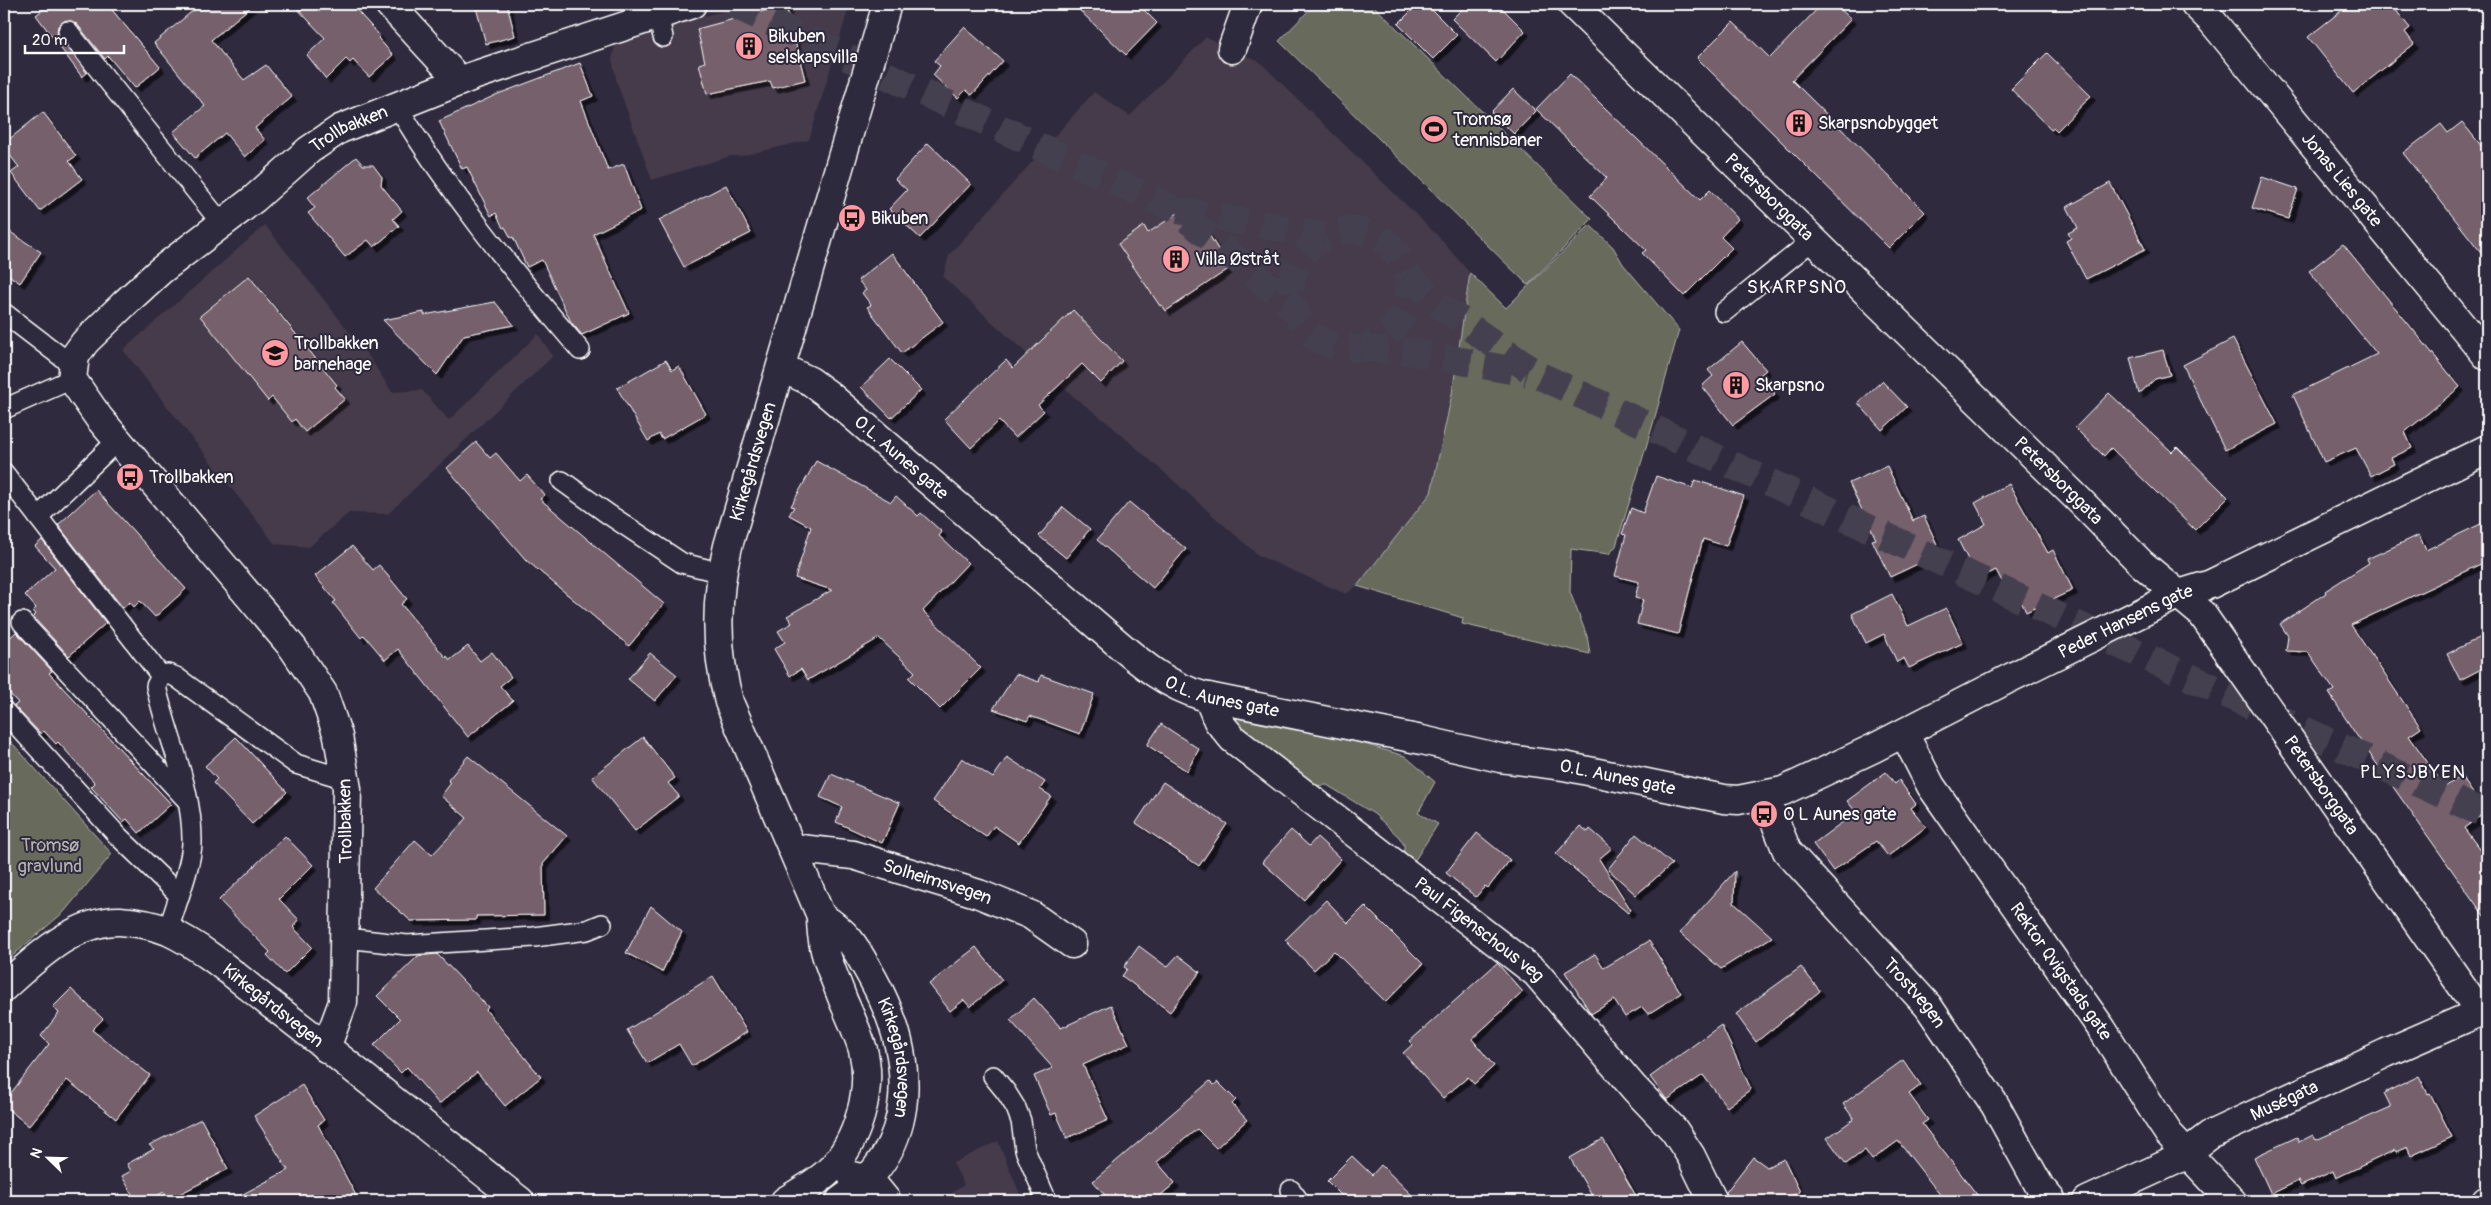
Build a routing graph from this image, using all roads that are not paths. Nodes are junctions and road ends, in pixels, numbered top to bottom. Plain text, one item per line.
1 (389, 4) edge
2 (692, 4) edge
3 (887, 4) edge
4 (1248, 4) edge
5 (1572, 4) edge
6 (2195, 4) edge
7 (68, 31) dead end
8 (1232, 49) dead end
9 (460, 81) junction
10 (397, 106) junction
11 (222, 224) junction
12 (1814, 239) junction
13 (1724, 312) dead end
14 (4, 313) edge
15 (580, 350) dead end
16 (2487, 356) edge
17 (782, 368) junction
18 (72, 372) junction
19 (4, 408) edge
20 (118, 440) junction
21 (2487, 449) edge
22 (4, 473) edge
23 (562, 481) dead end
24 (38, 517) junction
25 (722, 573) junction
26 (2179, 594) junction
27 (22, 622) dead end
28 (161, 676) junction
29 (1208, 697) junction
30 (4, 710) edge
31 (1904, 733) junction
32 (345, 779) junction
33 (1765, 796) junction
34 (187, 801) junction
35 (792, 848) junction
36 (178, 894) junction
37 (821, 916) junction
38 (602, 924) dead end
39 (168, 931) junction
40 (346, 938) junction
41 (1072, 944) dead end
42 (4, 987) edge
43 (2484, 1010) edge
44 (326, 1048) junction
45 (993, 1076) dead end
46 (2188, 1153) junction
47 (828, 1171) junction
48 (869, 1179) junction
49 (520, 1201) edge
50 (785, 1201) edge
51 (830, 1201) edge
52 (840, 1201) edge
53 (887, 1201) edge
54 (1047, 1201) edge
55 (1713, 1201) edge
56 (2052, 1201) edge
57 (2087, 1201) edge
58 (2232, 1201) edge

1 - 9 street
2 - 9 street, Trollbakken
3 - 17 street, Kirkegårdsvegen
4 - 8 street
5 - 12 street, Petersborggata
6 - 16 street, Jonas Lies gate
7 - 11 lane
9 - 10 street, Trollbakken
10 - 11 street, Trollbakken
10 - 15 lane
11 - 18 street, Trollbakken
12 - 13 lane
12 - 26 street, Petersborggata
14 - 18 lane
17 - 25 street, Kirkegårdsvegen
17 - 29 street, O.L. Aunes gate
18 - 19 lane
18 - 20 street, Trollbakken
20 - 24 lane
20 - 32 street, Trollbakken
21 - 26 street, Peder Hansens gate
22 - 24 lane
23 - 25 lane
24 - 28 lane
25 - 35 street, Kirkegårdsvegen
26 - 31 street, Peder Hansens gate
26 - 43 street, Petersborggata
27 - 34 lane
28 - 32 lane
28 - 34 lane
29 - 33 street, O.L. Aunes gate
29 - 55 street, Paul Figenschous veg
30 - 36 lane
31 - 33 street, Peder Hansens gate
31 - 46 street, Rektor Qvigstads gate
32 - 40 street, Trollbakken
33 - 56 street, Trostvegen
34 - 36 lane
35 - 37 street, Kirkegårdsvegen
35 - 41 street, Solheimsvegen
36 - 39 lane
37 - 47 street, Kirkegårdsvegen
37 - 48 street, Kirkegårdsvegen
38 - 40 lane
39 - 42 street, Kirkegårdsvegen
39 - 44 street, Kirkegårdsvegen
40 - 44 street, Trollbakken
43 - 46 street, Muségata
44 - 49 street, Kirkegårdsvegen
45 - 54 lane
46 - 57 street, Muségata
46 - 58 street, Rektor Qvigstads gate
47 - 48 street
47 - 50 street, Kirkegårdsvegen
47 - 51 street
48 - 52 street, Kirkegårdsvegen
48 - 53 street

